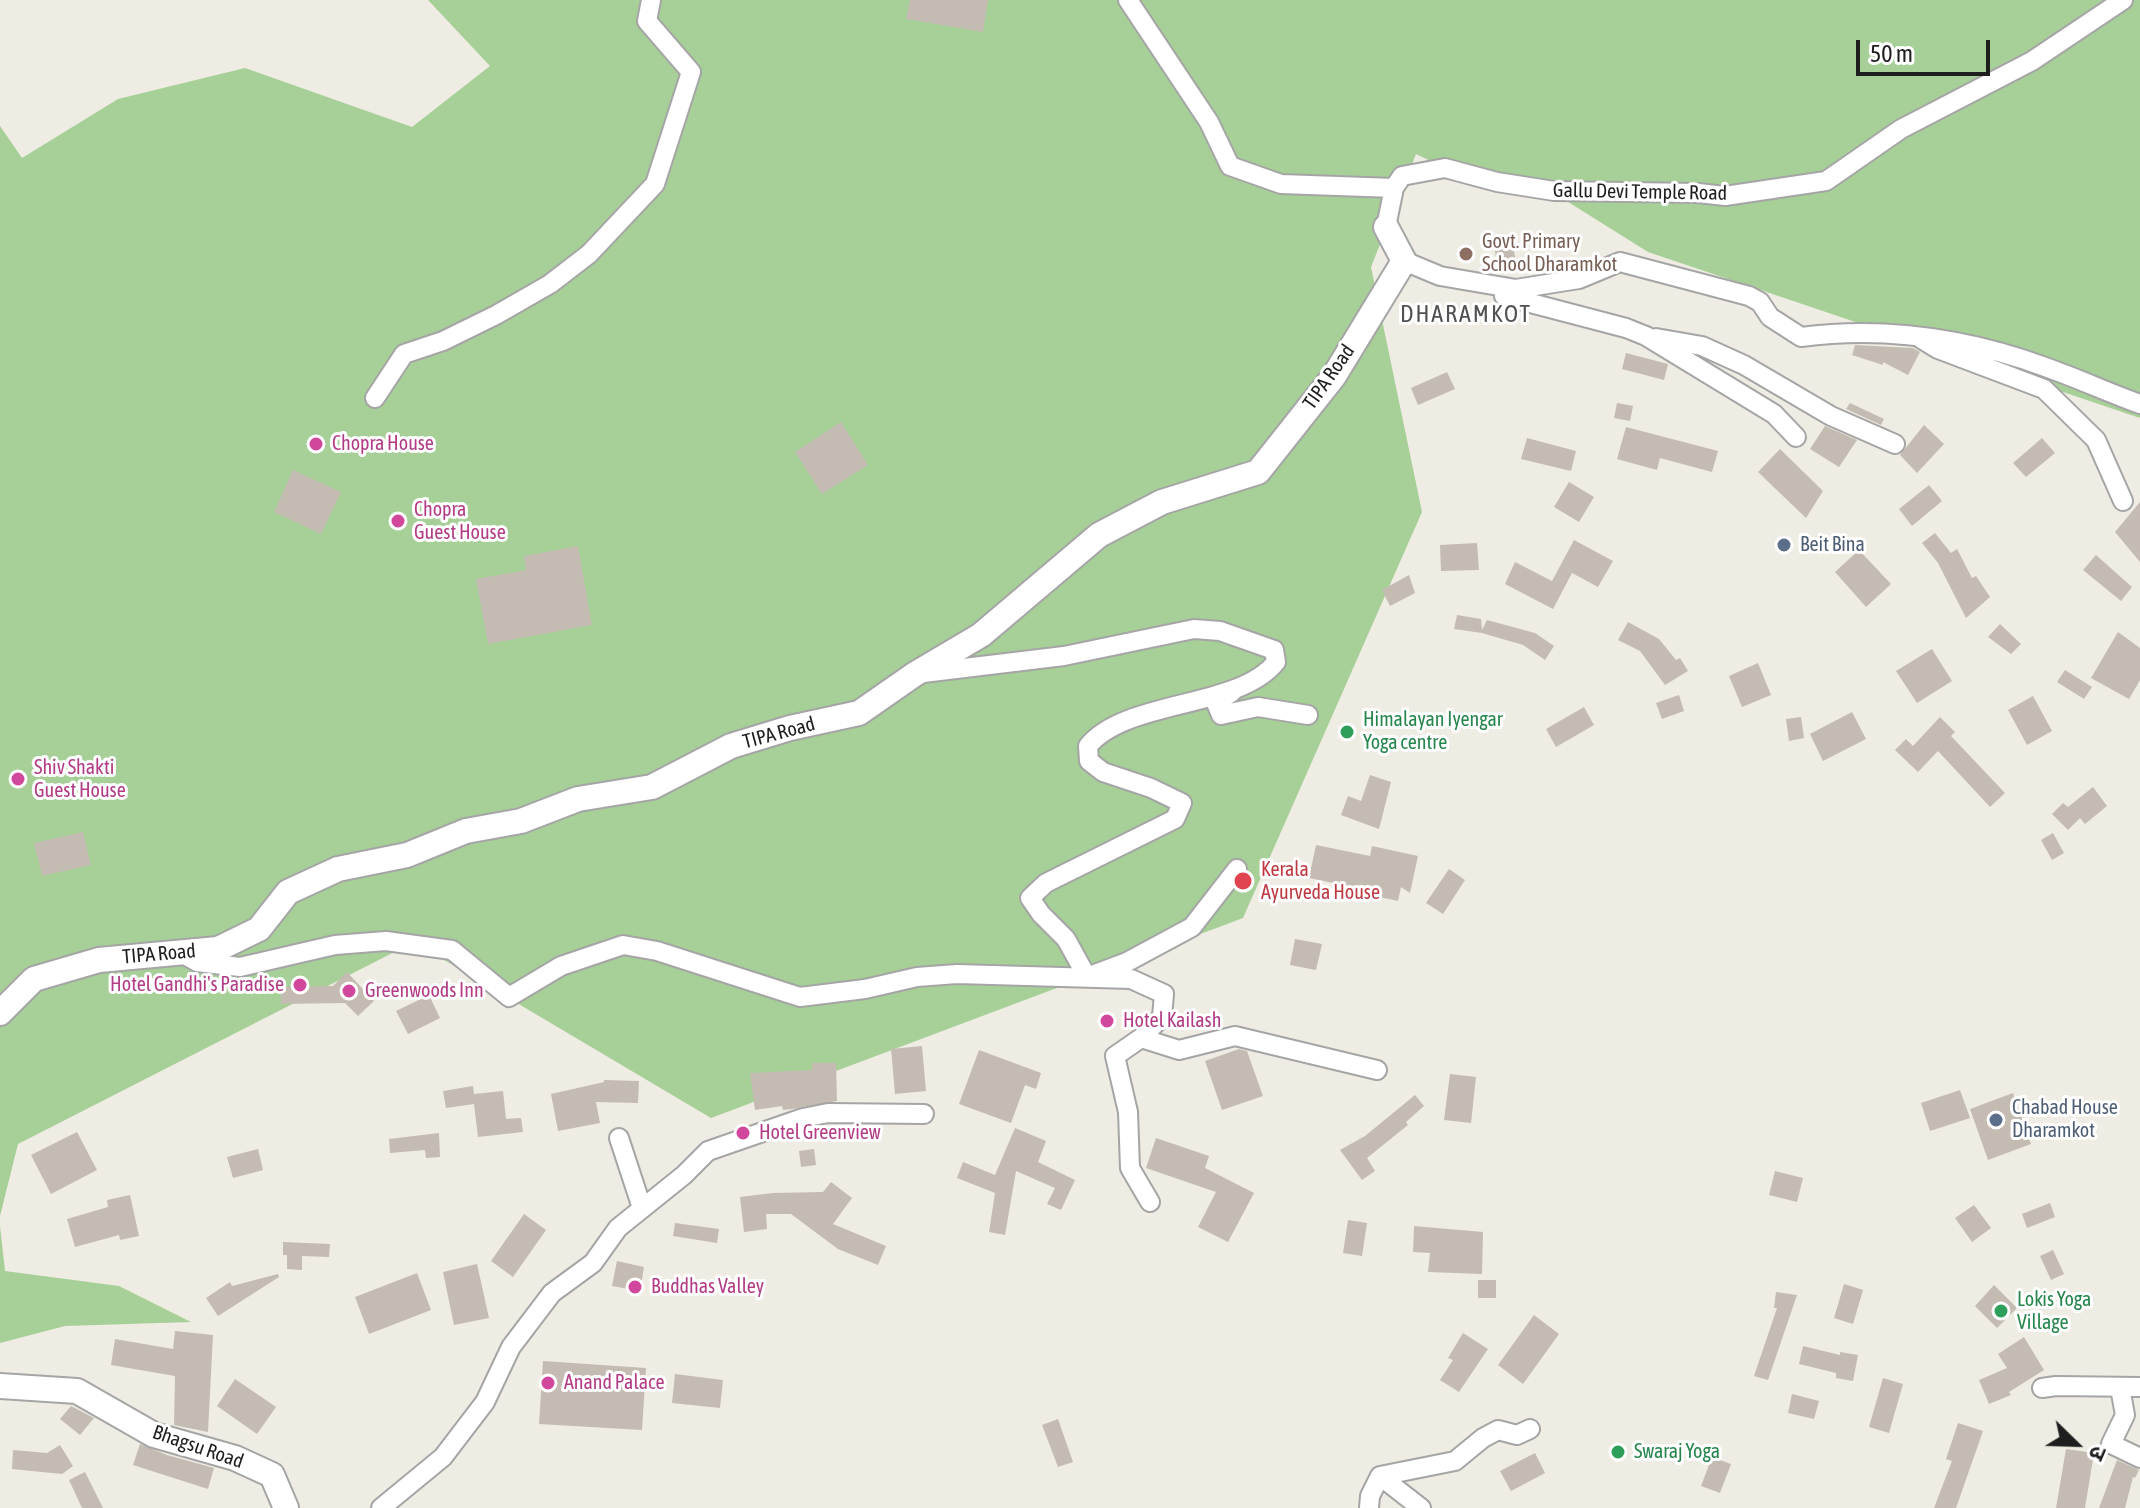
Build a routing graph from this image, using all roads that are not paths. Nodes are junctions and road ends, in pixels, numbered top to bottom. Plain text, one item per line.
1 (651, 0) edge
2 (1128, 0) edge
3 (2123, 0) edge
4 (1394, 188) junction
5 (1386, 227) joint
6 (1404, 261) junction
7 (1440, 276) junction
8 (1914, 334) junction
9 (1646, 336) junction
10 (375, 398) dead end
11 (2140, 404) edge
12 (1796, 437) dead end
13 (1895, 444) dead end
14 (2123, 501) dead end
15 (915, 674) junction
16 (1241, 685) junction
17 (1308, 715) dead end
18 (1237, 869) dead end
19 (181, 952) junction
20 (1087, 977) junction
21 (0, 1013) edge
22 (1141, 1038) junction
23 (1377, 1070) dead end
24 (924, 1114) dead end
25 (619, 1138) dead end
26 (1150, 1202) dead end
27 (642, 1208) junction
28 (0, 1386) edge
29 (2140, 1387) edge
30 (2042, 1388) dead end
31 (2120, 1388) junction
32 (1530, 1429) dead end
33 (2140, 1458) edge
34 (1380, 1476) junction
35 (286, 1508) edge
36 (381, 1508) edge
37 (1369, 1508) edge
38 (1421, 1508) edge

1 - 10 street
2 - 4 street
3 - 4 street, Gallu Devi Temple Road
4 - 5 street
5 - 6 street
6 - 7 street
6 - 15 street, TIPA Road
7 - 8 street
7 - 9 street
8 - 11 street
8 - 14 street
9 - 12 street
9 - 13 street
15 - 16 street
15 - 19 street, TIPA Road
16 - 17 street
16 - 20 street
18 - 20 street
19 - 20 street
19 - 21 street, TIPA Road
20 - 22 street
22 - 23 street
22 - 26 street
24 - 27 street
25 - 27 street
27 - 36 street
28 - 35 street, Bhagsu Road
29 - 31 street
30 - 31 street
31 - 33 street
32 - 34 street
34 - 37 street
34 - 38 street

